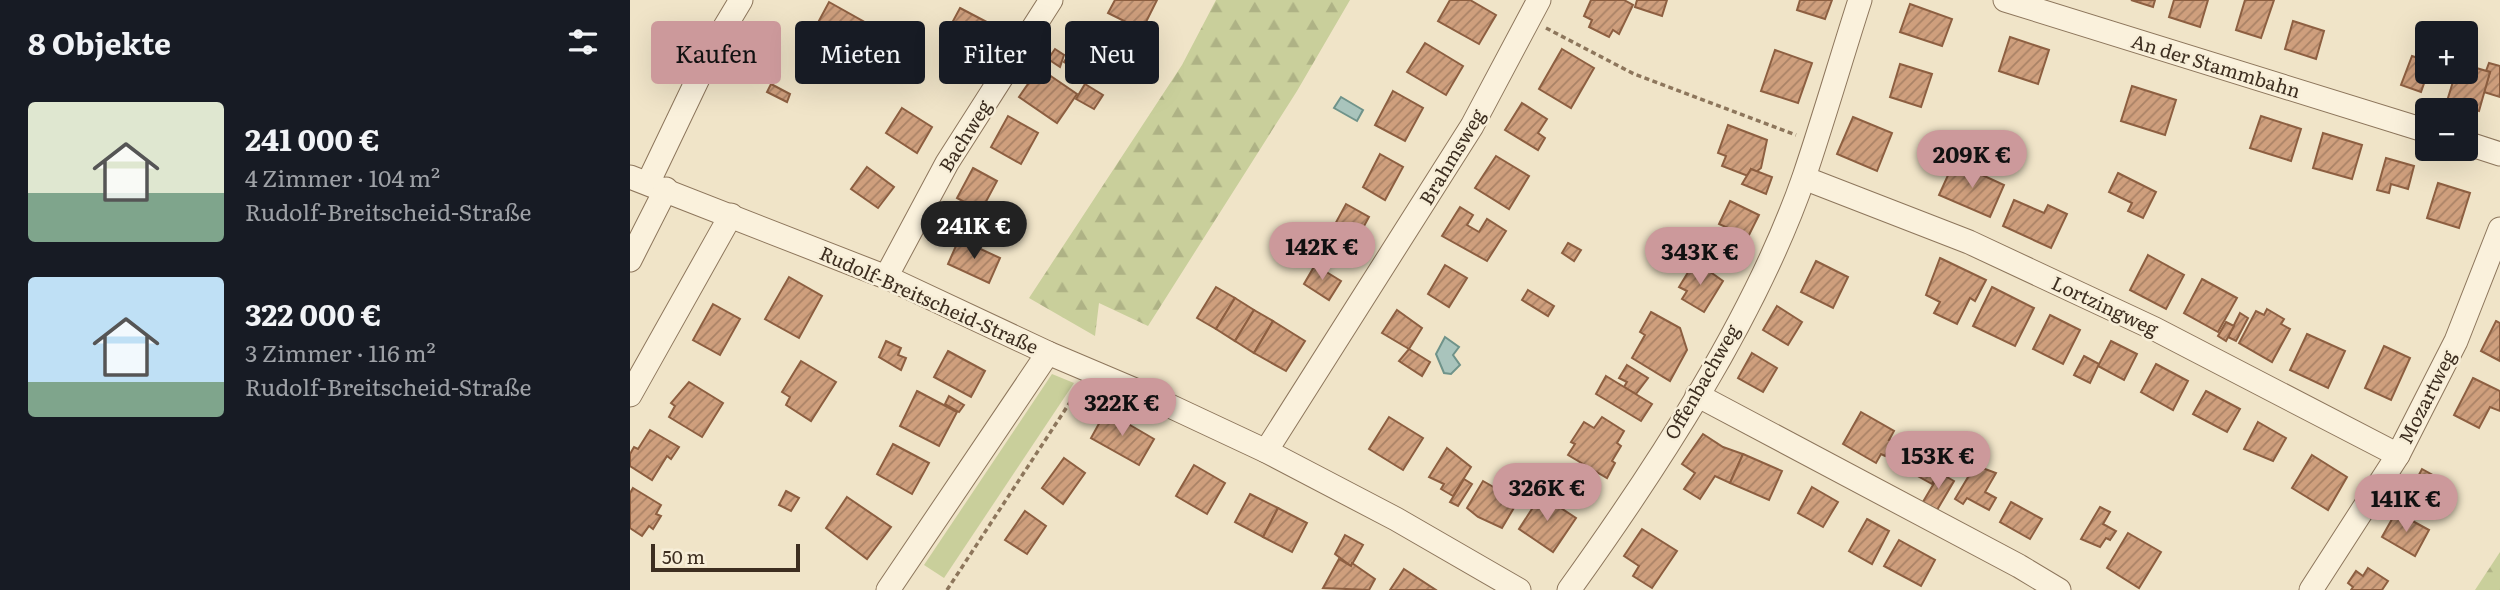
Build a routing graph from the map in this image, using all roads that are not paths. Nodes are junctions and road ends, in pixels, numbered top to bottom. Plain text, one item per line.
1 (741, 0) edge
2 (1051, 0) edge
3 (1860, 0) edge
4 (2005, 0) edge
5 (1534, 10) edge
6 (2415, 127) edge
7 (2478, 147) edge
8 (2500, 154) edge
9 (1804, 177) junction
10 (648, 183) edge
11 (731, 215) junction
12 (2500, 229) edge
13 (630, 260) edge
14 (886, 277) junction
15 (1048, 354) junction
16 (630, 395) edge
17 (1697, 396) junction
18 (1266, 452) junction
19 (2398, 455) junction
20 (897, 586) edge
21 (1519, 590) edge
22 (1569, 590) edge
23 (2059, 590) edge
24 (2311, 590) edge

1 - 10 street
2 - 14 street, Bachweg
3 - 9 street, Offenbachweg
4 - 6 street, An der Stammbahn
5 - 18 street, Brahmsweg
7 - 8 street
9 - 17 street, Offenbachweg
9 - 19 street, Lortzingweg
10 - 11 street, Rudolf-Breitscheid-Straße
10 - 13 street
11 - 14 street, Rudolf-Breitscheid-Straße
11 - 16 street
12 - 19 street, Mozartweg
14 - 15 street, Rudolf-Breitscheid-Straße
15 - 18 street, Rudolf-Breitscheid-Straße
15 - 20 street
17 - 22 street, Offenbachweg
17 - 23 street
18 - 21 street, Rudolf-Breitscheid-Straße
19 - 24 street, Mozartweg

